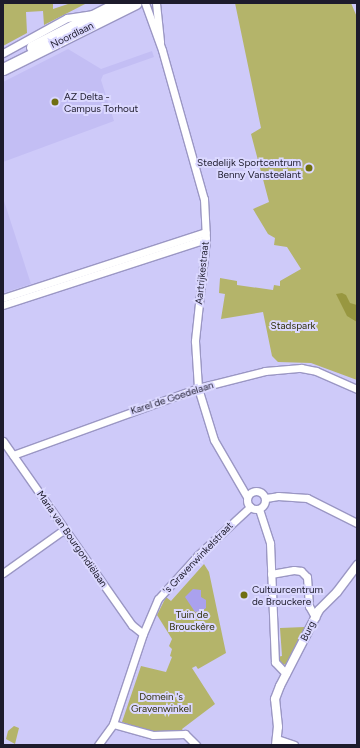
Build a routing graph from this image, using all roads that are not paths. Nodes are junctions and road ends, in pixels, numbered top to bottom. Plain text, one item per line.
1 (118, 3) edge
2 (136, 3) edge
3 (145, 3) edge
4 (156, 3) edge
5 (98, 13) junction
6 (160, 44) junction
7 (3, 53) edge
8 (5, 66) edge
9 (3, 76) edge
10 (206, 236) junction
11 (6, 300) edge
12 (198, 388) junction
13 (357, 389) edge
14 (3, 441) edge
15 (13, 455) junction
16 (247, 496) junction
17 (266, 498) junction
18 (250, 507) junction
19 (259, 509) junction
20 (357, 523) edge
21 (65, 529) junction
22 (357, 565) edge
23 (3, 573) edge
24 (271, 574) junction
25 (315, 617) junction
26 (143, 634) junction
27 (286, 674) junction
28 (113, 724) junction
29 (277, 742) edge
30 (98, 745) edge
31 (196, 745) edge
32 (294, 745) edge

1 - 5 main road, Noordlaan
2 - 8 main road, Noordlaan
3 - 6 street, Aartrijkestraat
4 - 6 street, Aartrijkestraat
5 - 7 street, Noordlaan
5 - 8 main road, Noordlaan
6 - 10 street, Aartrijkestraat
8 - 9 street
10 - 11 street
10 - 12 street, Aartrijkestraat
12 - 13 street, Karel de Goedelaan
12 - 15 street, Karel de Goedelaan
12 - 16 street, Aartrijkestraat
14 - 15 street, Maria van Bourgondiëlaan
15 - 21 street, Maria van Bourgondiëlaan
16 - 17 street
16 - 18 street
17 - 19 street
17 - 20 street
18 - 19 street
18 - 26 street, 's Gravenwinkelstraat
19 - 24 street
21 - 23 street
21 - 26 street, Maria van Bourgondiëlaan
22 - 25 street
24 - 25 street, Burg
24 - 27 street
25 - 27 street, Burg
26 - 28 street, 's Gravenwinkelstraat
27 - 29 street, Burg
28 - 30 street, 's Gravenwinkelstraat
28 - 31 street
29 - 32 street

